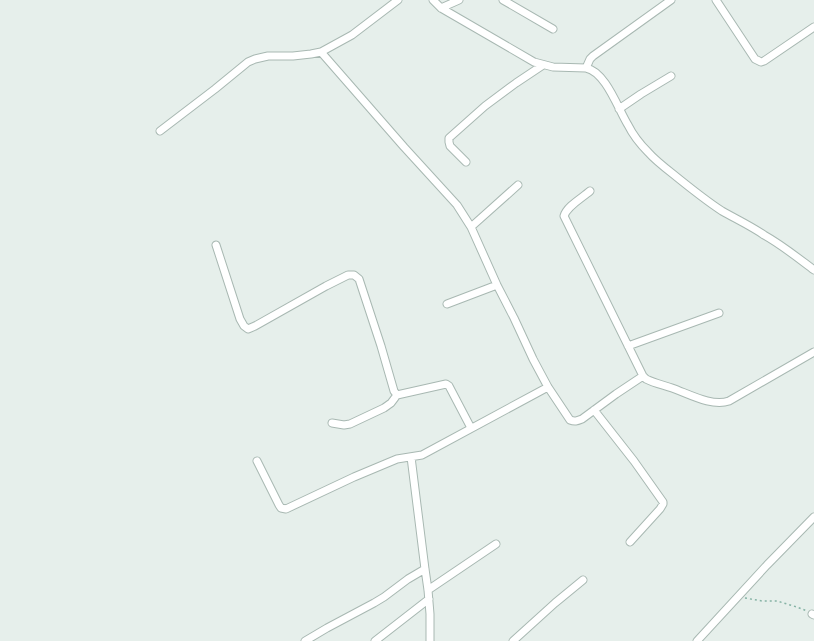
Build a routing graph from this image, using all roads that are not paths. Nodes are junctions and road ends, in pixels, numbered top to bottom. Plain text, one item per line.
1 (398, 0) edge
2 (433, 0) edge
3 (459, 0) edge
4 (503, 0) edge
5 (671, 0) edge
6 (716, 0) edge
7 (441, 8) junction
8 (814, 27) edge
9 (553, 29) dead end
10 (321, 52) junction
11 (543, 65) junction
12 (586, 68) junction
13 (671, 76) dead end
14 (619, 109) junction
15 (160, 131) dead end
16 (466, 162) dead end
17 (518, 185) dead end
18 (590, 191) dead end
19 (471, 227) junction
20 (216, 245) dead end
21 (814, 270) edge
22 (497, 285) junction
23 (447, 304) dead end
24 (719, 313) dead end
25 (628, 346) junction
26 (814, 352) edge
27 (643, 376) junction
28 (548, 387) junction
29 (397, 395) junction
30 (594, 410) junction
31 (332, 423) dead end
32 (471, 428) junction
33 (411, 457) junction
34 (257, 461) dead end
35 (814, 518) edge
36 (630, 542) dead end
37 (496, 544) dead end
38 (425, 569) junction
39 (583, 580) dead end
40 (428, 590) junction
41 (429, 599) junction
42 (305, 641) edge
43 (375, 641) edge
44 (430, 641) edge
45 (513, 641) edge
46 (697, 641) edge

1 - 10 street
2 - 7 street
3 - 7 street
4 - 9 street
5 - 12 street
6 - 8 street
7 - 11 street
10 - 15 street
10 - 19 street
11 - 12 street
11 - 16 street
12 - 14 street
13 - 14 street
14 - 21 street
17 - 19 street
18 - 25 street
19 - 22 street
20 - 29 street
22 - 23 street
22 - 28 street
24 - 25 street
25 - 27 street
26 - 27 street
27 - 30 street
28 - 30 street
28 - 32 street
29 - 31 street
29 - 32 street
30 - 36 street
32 - 33 street
33 - 34 street
33 - 38 street
35 - 46 street
37 - 40 street
38 - 40 street
38 - 42 street
39 - 45 street
40 - 41 street
41 - 43 street
41 - 44 street

